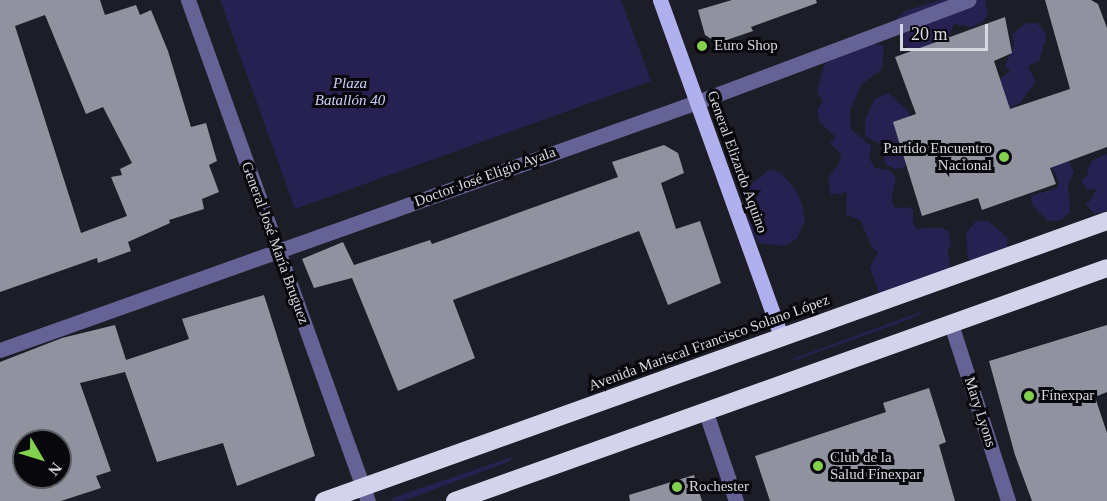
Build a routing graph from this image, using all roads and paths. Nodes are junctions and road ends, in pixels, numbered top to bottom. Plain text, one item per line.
1 (188, 0) edge
2 (660, 0) edge
3 (969, 0) edge
4 (697, 102) junction
5 (1107, 221) edge
6 (278, 251) junction
7 (1107, 268) edge
8 (951, 324) junction
9 (780, 336) junction
10 (0, 350) edge
11 (706, 413) junction
12 (364, 496) edge
13 (324, 501) edge
14 (455, 501) edge
15 (736, 501) edge
16 (1008, 501) edge

1 - 6 street, General José María Bruguez
2 - 4 main road, General Elizardo Aquino
3 - 4 street, Doctor José Eligio Ayala
4 - 6 street, Doctor José Eligio Ayala
4 - 9 main road, General Elizardo Aquino
5 - 9 highway, Avenida Mariscal Francisco Solano López
6 - 10 street, Doctor José Eligio Ayala
6 - 12 street, General José María Bruguez
7 - 8 highway
8 - 11 highway
8 - 16 street, Mary Lyons
9 - 12 highway, Avenida Mariscal Francisco Solano López
11 - 14 highway
11 - 15 street
12 - 13 highway, Avenida Mariscal Francisco Solano López

